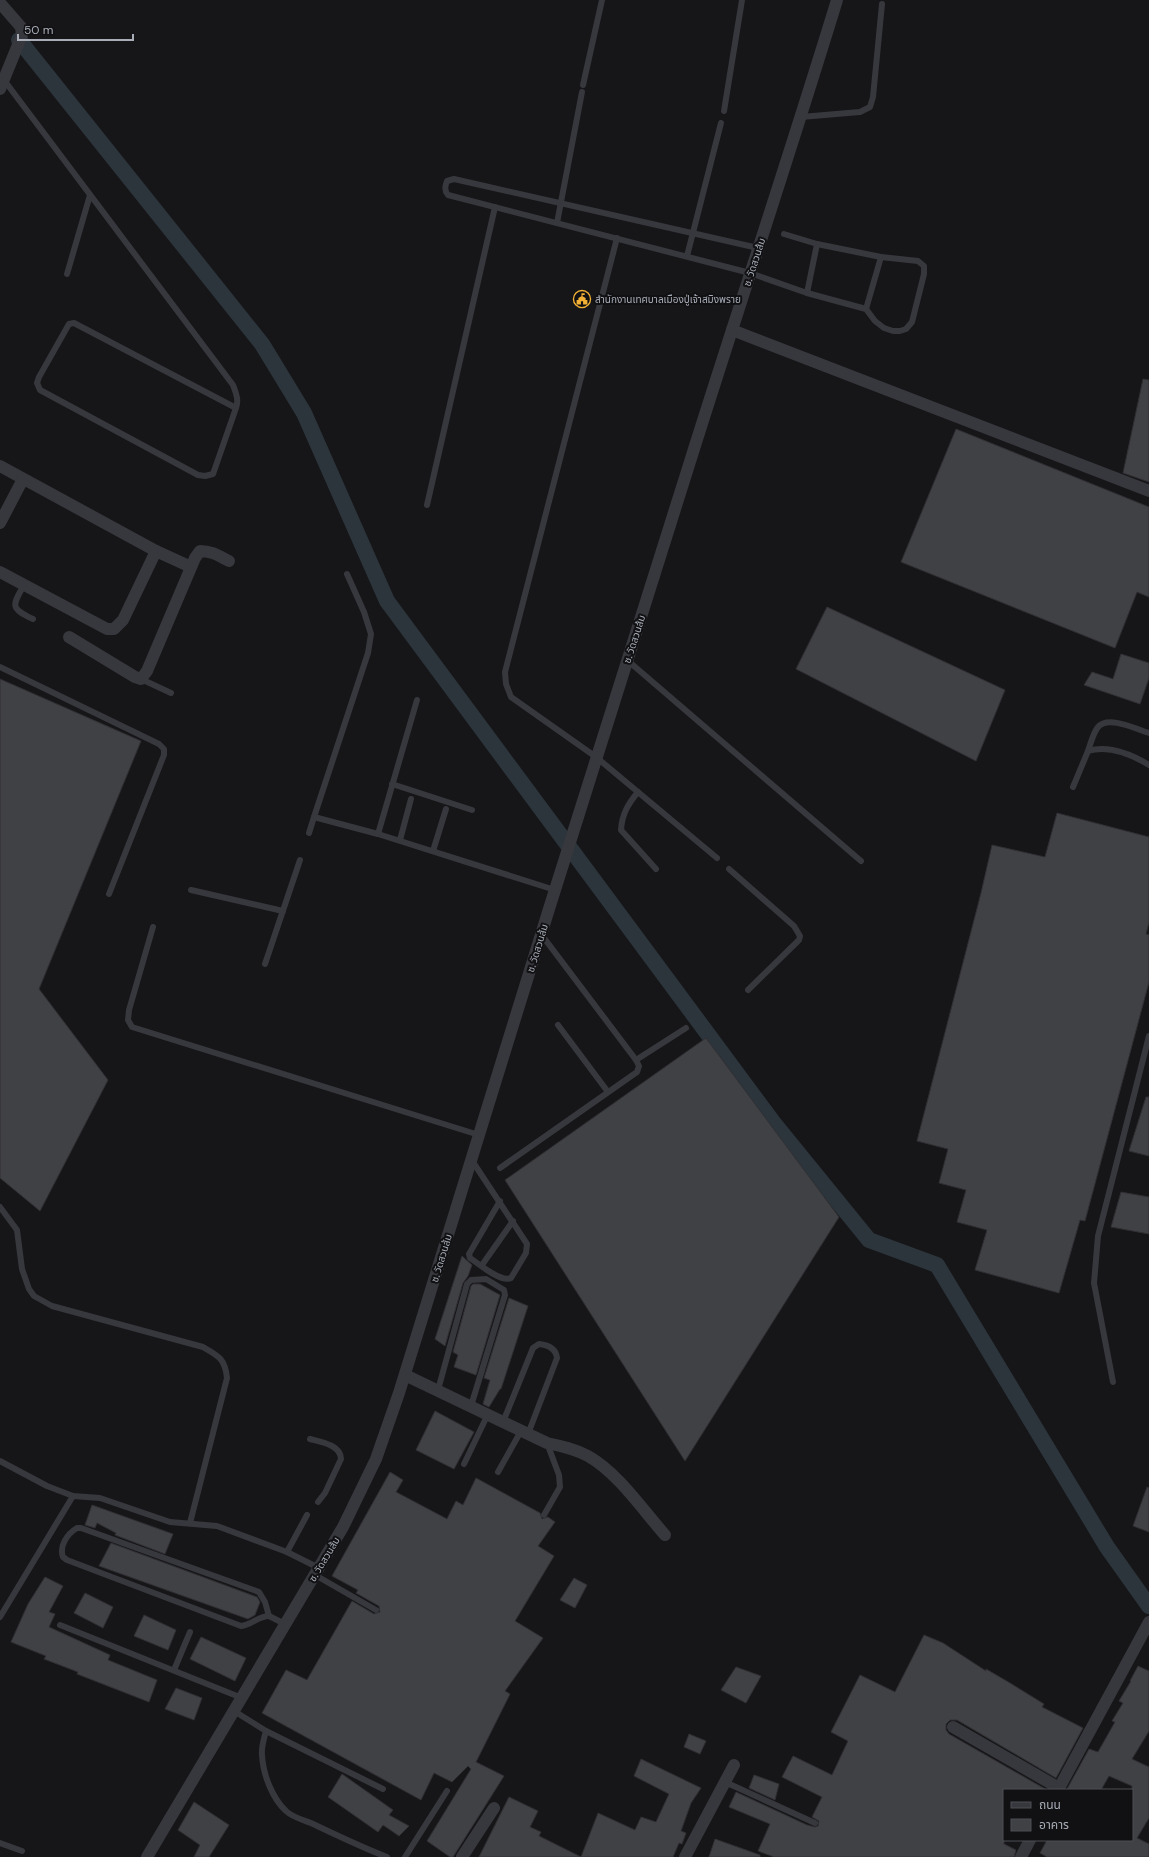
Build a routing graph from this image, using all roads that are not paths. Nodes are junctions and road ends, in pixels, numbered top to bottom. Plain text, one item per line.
1 (602, 0) edge
2 (742, 0) edge
3 (837, 0) edge
4 (0, 3) edge
5 (882, 4) dead end
6 (2, 84) edge
7 (724, 111) dead end
8 (801, 117) junction
9 (721, 123) dead end
10 (90, 195) junction
11 (562, 203) junction
12 (495, 207) junction
13 (557, 223) junction
14 (693, 233) junction
15 (784, 234) dead end
16 (617, 238) junction
17 (817, 244) junction
18 (758, 248) junction
19 (687, 256) junction
20 (881, 257) junction
21 (750, 273) junction
22 (67, 274) dead end
23 (808, 293) junction
24 (866, 309) junction
25 (732, 330) junction
26 (236, 408) junction
27 (0, 466) edge
28 (23, 479) junction
29 (1149, 492) edge
30 (428, 505) dead end
31 (0, 523) edge
32 (156, 551) junction
33 (229, 561) dead end
34 (191, 567) junction
35 (0, 572) edge
36 (348, 574) dead end
37 (24, 585) junction
38 (33, 619) dead end
39 (69, 637) dead end
40 (627, 660) junction
41 (0, 667) edge
42 (141, 679) junction
43 (171, 693) dead end
44 (417, 700) dead end
45 (1149, 733) edge
46 (1088, 750) junction
47 (596, 757) junction
48 (1149, 765) edge
49 (392, 784) junction
50 (1072, 787) dead end
51 (638, 792) junction
52 (411, 799) dead end
53 (446, 809) dead end
54 (472, 810) dead end
55 (314, 817) junction
56 (309, 833) dead end
57 (378, 834) junction
58 (400, 840) junction
59 (433, 850) junction
60 (717, 858) dead end
61 (300, 860) dead end
62 (861, 861) dead end
63 (656, 869) dead end
64 (729, 869) dead end
65 (191, 890) dead end
66 (555, 890) junction
67 (109, 894) dead end
68 (283, 911) junction
69 (152, 927) dead end
70 (541, 934) junction
71 (265, 964) dead end
72 (748, 990) dead end
73 (558, 1025) dead end
74 (686, 1028) dead end
75 (1149, 1036) edge
76 (636, 1060) junction
77 (608, 1092) junction
78 (479, 1135) junction
79 (471, 1159) junction
80 (500, 1168) dead end
81 (500, 1202) junction
82 (0, 1207) edge
83 (513, 1221) junction
84 (482, 1265) junction
85 (405, 1375) junction
86 (1113, 1382) dead end
87 (438, 1390) junction
88 (470, 1406) junction
89 (488, 1414) junction
90 (503, 1422) junction
91 (525, 1433) junction
92 (310, 1439) dead end
93 (547, 1443) junction
94 (0, 1461) edge
95 (464, 1464) dead end
96 (498, 1472) dead end
97 (73, 1496) junction
98 (318, 1502) dead end
99 (307, 1515) dead end
100 (544, 1515) dead end
101 (190, 1523) junction
102 (665, 1535) dead end
103 (287, 1552) junction
104 (317, 1571) junction
105 (376, 1610) dead end
106 (269, 1616) junction
107 (0, 1617) edge
108 (1149, 1622) edge
109 (285, 1624) junction
110 (60, 1625) dead end
111 (190, 1632) dead end
112 (174, 1670) junction
113 (242, 1698) junction
114 (234, 1711) junction
115 (953, 1726) dead end
116 (266, 1731) junction
117 (734, 1765) dead end
118 (725, 1782) junction
119 (383, 1789) dead end
120 (1058, 1789) edge
121 (448, 1791) dead end
122 (494, 1808) dead end
123 (815, 1822) dead end
124 (1029, 1841) edge
125 (0, 1843) edge
126 (22, 1851) dead end
127 (147, 1857) edge
128 (387, 1857) edge
129 (405, 1857) edge
130 (462, 1857) edge
131 (685, 1857) edge
132 (1021, 1857) edge

1 - 11 lane
2 - 7 lane
3 - 8 street, ซ. วัดสวนส้ม
4 - 6 street
5 - 8 lane
6 - 10 lane
8 - 18 street, ซ. วัดสวนส้ม
9 - 14 lane
10 - 22 lane
10 - 26 lane
11 - 12 lane
11 - 13 lane
11 - 14 lane
12 - 13 lane
12 - 30 lane
13 - 16 lane
14 - 18 lane
14 - 19 lane
15 - 17 lane
16 - 19 lane
16 - 47 lane
17 - 20 lane
17 - 23 lane
18 - 21 street, ซ. วัดสวนส้ม
19 - 21 lane
20 - 24 lane
20 - 24 lane
21 - 23 lane
21 - 25 street, ซ. วัดสวนส้ม
23 - 24 lane
25 - 29 street
25 - 40 street, ซ. วัดสวนส้ม
26 - 26 lane
27 - 28 street
28 - 31 street
28 - 32 street
32 - 34 street
32 - 37 street
33 - 34 street
34 - 42 street
35 - 37 street
36 - 55 lane
37 - 38 lane
39 - 42 street
40 - 47 street, ซ. วัดสวนส้ม
40 - 62 lane
41 - 67 lane
42 - 43 lane
44 - 49 lane
45 - 46 lane
46 - 48 lane
46 - 50 lane
47 - 51 lane
47 - 66 street, ซ. วัดสวนส้ม
49 - 54 lane
49 - 57 lane
51 - 60 lane
51 - 63 lane
52 - 58 lane
53 - 59 lane
55 - 56 lane
55 - 57 lane
57 - 58 lane
58 - 59 lane
59 - 66 lane
61 - 68 lane
64 - 72 lane
65 - 68 lane
66 - 70 street, ซ. วัดสวนส้ม
68 - 71 lane
69 - 78 lane
70 - 76 lane
70 - 78 street, ซ. วัดสวนส้ม
73 - 77 lane
74 - 76 lane
75 - 86 lane
76 - 77 lane
77 - 80 lane
78 - 79 street, ซ. วัดสวนส้ม
79 - 81 lane
79 - 85 street, ซ. วัดสวนส้ม
81 - 83 lane
81 - 84 lane
82 - 101 lane
83 - 84 lane
83 - 84 lane
85 - 87 street
85 - 104 street, ซ. วัดสวนส้ม
87 - 88 street
87 - 88 lane
88 - 89 street
89 - 90 street
89 - 95 lane
90 - 91 street
90 - 91 lane
91 - 93 street
91 - 96 lane
92 - 98 lane
93 - 100 lane
93 - 102 street
94 - 97 lane
97 - 101 lane
97 - 107 lane
99 - 103 lane
101 - 103 lane
103 - 104 lane
104 - 105 lane
104 - 109 street, ซ. วัดสวนส้ม
106 - 106 lane
106 - 109 lane
108 - 120 street
109 - 113 street, ซ. วัดสวนส้ม
110 - 112 lane
111 - 112 lane
112 - 113 lane
113 - 114 street, ซ. วัดสวนส้ม
114 - 116 lane
114 - 127 street, ซ. วัดสวนส้ม
115 - 120 street
116 - 119 lane
116 - 128 lane
117 - 118 street
118 - 123 lane
118 - 131 street
121 - 129 lane
122 - 130 street
124 - 132 street
125 - 126 lane

